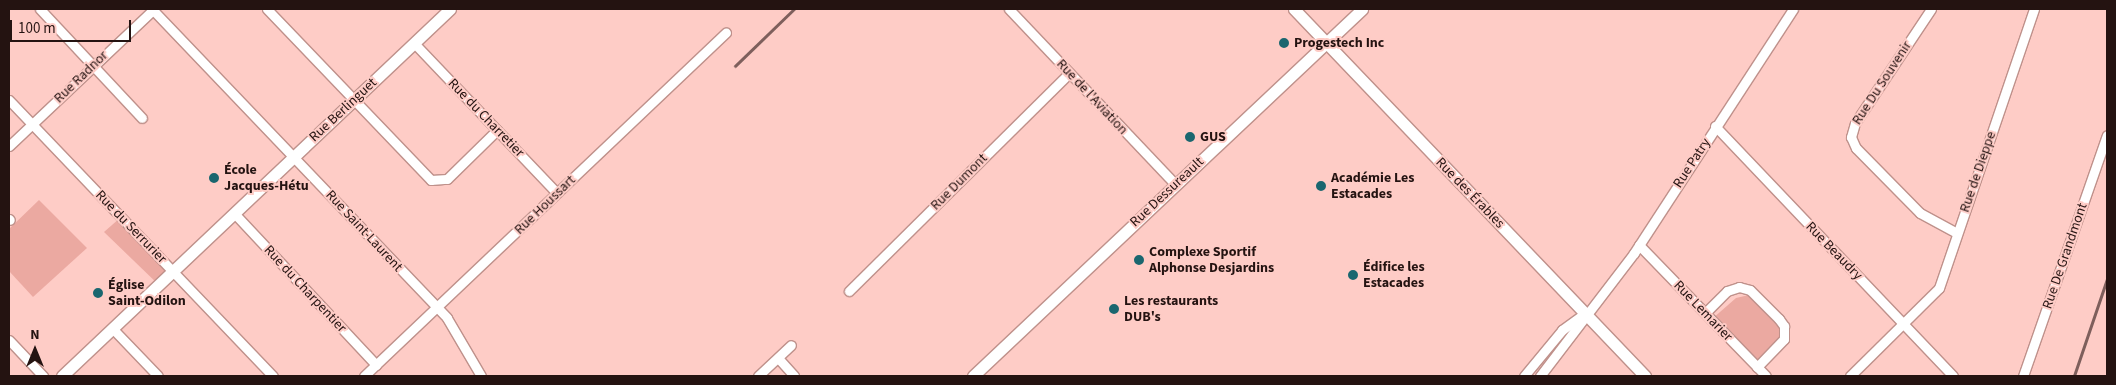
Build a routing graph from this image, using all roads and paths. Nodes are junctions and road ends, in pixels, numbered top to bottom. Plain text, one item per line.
1 (40, 9) edge
2 (153, 9) edge
3 (267, 9) edge
4 (450, 9) edge
5 (1009, 9) edge
6 (1294, 9) edge
7 (1362, 9) edge
8 (1793, 9) edge
9 (1931, 9) edge
10 (2034, 9) edge
11 (726, 33) dead end
12 (1326, 42) junction
13 (414, 43) junction
14 (93, 66) junction
15 (1069, 73) junction
16 (9, 100) edge
17 (354, 100) junction
18 (142, 118) dead end
19 (32, 124) junction
20 (1715, 126) junction
21 (497, 130) junction
22 (2107, 135) edge
23 (9, 146) edge
24 (294, 157) junction
25 (1175, 184) junction
26 (557, 193) junction
27 (234, 213) junction
28 (1957, 233) junction
29 (1639, 245) junction
30 (173, 271) junction
31 (849, 291) dead end
32 (437, 307) junction
33 (1585, 314) junction
34 (1705, 314) junction
35 (1904, 324) junction
36 (112, 328) junction
37 (9, 340) edge
38 (791, 345) dead end
39 (778, 358) junction
40 (376, 365) junction
41 (1757, 367) junction
42 (43, 376) edge
43 (62, 376) edge
44 (158, 376) edge
45 (273, 376) edge
46 (364, 376) edge
47 (481, 376) edge
48 (758, 376) edge
49 (794, 376) edge
50 (973, 376) edge
51 (1524, 376) edge
52 (1540, 376) edge
53 (1646, 376) edge
54 (1766, 376) edge
55 (1850, 376) edge
56 (1953, 376) edge
57 (2023, 376) edge

1 - 14 street
2 - 14 street, Rue Radnor
2 - 24 street, Rue Saint-Laurent
3 - 17 street
4 - 13 street, Rue Berlinguet
5 - 15 street, Rue de l'Aviation
6 - 12 street, Rue des Érables
7 - 12 street, Rue Dessureault
8 - 20 street, Rue Patry
9 - 28 street, Rue Du Souvenir
10 - 28 street, Rue de Dieppe
11 - 26 street, Rue Houssart
12 - 25 street, Rue Dessureault
12 - 33 street, Rue des Érables
13 - 17 street, Rue Berlinguet
13 - 21 street, Rue du Charretier
14 - 18 street
14 - 19 street, Rue Radnor
15 - 25 street, Rue de l'Aviation
15 - 31 street, Rue Dumont
16 - 19 street, Rue du Serrurier
17 - 21 street
17 - 24 street, Rue Berlinguet
19 - 23 street, Rue Radnor
19 - 30 street, Rue du Serrurier
20 - 29 street, Rue Patry
20 - 35 street, Rue Beaudry
21 - 26 street, Rue du Charretier
22 - 57 street, Rue De Grandmont
24 - 27 street, Rue Berlinguet
24 - 32 street, Rue Saint-Laurent
25 - 50 street, Rue Dessureault
26 - 32 street, Rue Houssart
27 - 30 street, Rue Berlinguet
27 - 40 street, Rue du Charpentier
28 - 35 street, Rue de Dieppe
29 - 33 street, Rue Patry
29 - 34 street, Rue Lemarier
30 - 36 street, Rue Berlinguet
30 - 45 street, Rue du Serrurier
32 - 40 street, Rue Houssart
32 - 47 street, Rue Saint-Laurent
33 - 51 street, Rue Patry
33 - 52 street, Rue Patry
33 - 53 street, Rue des Érables
34 - 41 street, Rue Lemarier
34 - 41 street
35 - 55 street
35 - 56 street, Rue Beaudry
36 - 43 street, Rue Berlinguet
36 - 44 street
37 - 42 street
38 - 39 street
39 - 48 street
39 - 49 street
40 - 46 street, Rue Houssart
41 - 54 street, Rue Lemarier

